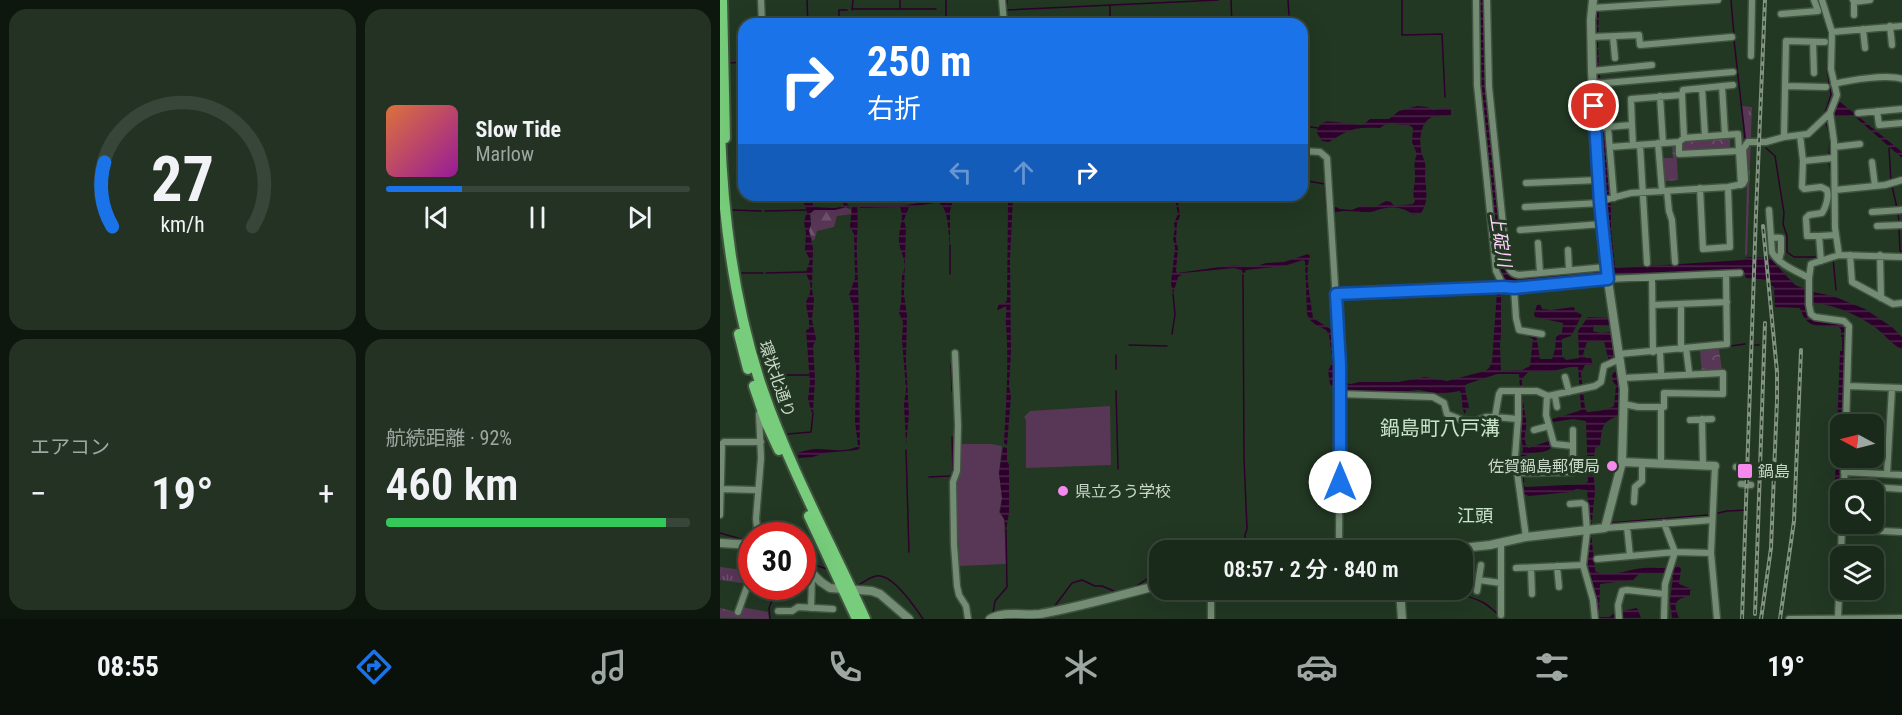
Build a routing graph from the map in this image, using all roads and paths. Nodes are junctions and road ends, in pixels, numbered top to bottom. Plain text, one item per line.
1 (722, 0) edge
2 (761, 0) edge
3 (1002, 0) edge
4 (1476, 0) edge
5 (1487, 0) edge
6 (1718, 0) edge
7 (1752, 0) edge
8 (1814, 0) edge
9 (1822, 0) edge
10 (1870, 0) edge
11 (1854, 1) edge
12 (1592, 4) edge
13 (1781, 14) dead end
14 (1854, 15) dead end
15 (762, 18) edge
16 (1004, 18) edge
17 (1890, 26) junction
18 (1902, 26) edge
19 (1863, 29) junction
20 (1832, 32) junction
21 (1595, 37) junction
22 (1613, 37) junction
23 (1732, 37) dead end
24 (1813, 42) junction
25 (1825, 42) dead end
26 (1892, 45) dead end
27 (1865, 48) dead end
28 (1751, 56) dead end
29 (1615, 58) dead end
30 (1652, 66) dead end
31 (1597, 70) junction
32 (1733, 72) dead end
33 (1814, 73) dead end
34 (1902, 80) edge
35 (1834, 82) junction
36 (1598, 84) junction
37 (1734, 85) dead end
38 (1722, 86) junction
39 (1785, 86) junction
40 (1826, 87) dead end
41 (1702, 88) junction
42 (1682, 95) junction
43 (1660, 96) junction
44 (1902, 109) edge
45 (1877, 111) junction
46 (1858, 113) dead end
47 (1827, 115) junction
48 (1902, 123) edge
49 (1632, 125) junction
50 (1602, 128) junction
51 (720, 132) edge
52 (1725, 135) junction
53 (1800, 135) junction
54 (1705, 136) junction
55 (1784, 137) junction
56 (1681, 140) junction
57 (1661, 143) junction
58 (1860, 144) dead end
59 (1637, 145) junction
60 (1610, 147) junction
61 (1834, 147) junction
62 (1308, 151) edge
63 (1739, 151) junction
64 (1830, 159) junction
65 (1803, 161) junction
66 (1872, 162) dead end
67 (722, 179) junction
68 (1599, 180) junction
69 (1902, 180) edge
70 (1526, 183) dead end
71 (1741, 185) junction
72 (1875, 186) junction
73 (1728, 187) junction
74 (1700, 188) junction
75 (1665, 191) junction
76 (1832, 192) junction
77 (1643, 193) junction
78 (1606, 200) junction
79 (1525, 207) dead end
80 (1769, 210) dead end
81 (1899, 210) edge
82 (1872, 212) dead end
83 (1603, 224) junction
84 (1900, 225) edge
85 (1876, 226) dead end
86 (1520, 230) dead end
87 (1834, 235) junction
88 (720, 236) edge
89 (1819, 236) junction
90 (1771, 237) junction
91 (1538, 243) dead end
92 (1568, 250) dead end
93 (1850, 255) junction
94 (1880, 255) junction
95 (1821, 257) junction
96 (1835, 257) junction
97 (1902, 257) edge
98 (1779, 260) junction
99 (1675, 262) dead end
100 (1647, 264) dead end
101 (1606, 267) junction
102 (1569, 270) junction
103 (1540, 273) junction
104 (1740, 273) dead end
105 (1726, 274) junction
106 (1652, 278) junction
107 (1809, 278) junction
108 (1608, 279) junction
109 (1504, 287) junction
110 (1514, 288) junction
111 (1336, 294) junction
112 (1881, 298) junction
113 (1727, 302) junction
114 (1902, 303) edge
115 (1681, 304) junction
116 (1653, 305) junction
117 (1542, 333) dead end
118 (1684, 348) junction
119 (1656, 351) junction
120 (955, 353) dead end
121 (1620, 356) junction
122 (1661, 372) dead end
123 (1689, 372) dead end
124 (1565, 377) dead end
125 (1623, 378) junction
126 (1848, 386) junction
127 (1892, 388) junction
128 (1902, 388) edge
129 (1520, 391) junction
130 (1569, 392) junction
131 (1340, 393) junction
132 (757, 396) junction
133 (1546, 396) junction
134 (1555, 396) junction
135 (1624, 404) junction
136 (1557, 407) dead end
137 (1661, 407) junction
138 (1847, 414) edge
139 (1495, 417) junction
140 (1518, 418) junction
141 (1702, 419) junction
142 (1712, 419) dead end
143 (1690, 420) dead end
144 (1549, 426) junction
145 (1534, 430) dead end
146 (1573, 430) dead end
147 (761, 440) junction
148 (1574, 446) junction
149 (1622, 462) junction
150 (1642, 463) junction
151 (1661, 464) junction
152 (1703, 465) junction
153 (1715, 466) joint
154 (1736, 467) dead end
155 (1844, 468) edge
156 (1522, 473) junction
157 (1844, 473) junction
158 (1887, 474) junction
159 (1741, 475) dead end
160 (1902, 475) edge
161 (1844, 480) edge
162 (720, 483) edge
163 (1741, 484) dead end
164 (1751, 484) dead end
165 (1884, 488) edge
166 (721, 489) edge
167 (1902, 489) edge
168 (756, 490) dead end
169 (1634, 502) dead end
170 (1570, 504) dead end
171 (720, 515) edge
172 (1712, 516) junction
173 (756, 522) edge
174 (1664, 523) junction
175 (1627, 527) junction
176 (1605, 528) junction
177 (1884, 530) edge
178 (1590, 531) junction
179 (1902, 532) edge
180 (1526, 537) junction
181 (1339, 540) edge
182 (720, 543) edge
183 (1501, 543) junction
184 (738, 544) edge
185 (1473, 546) edge
186 (1675, 552) junction
187 (1711, 553) junction
188 (1630, 556) junction
189 (1597, 560) dead end
190 (1481, 565) dead end
191 (1584, 565) junction
192 (1557, 566) junction
193 (1530, 567) junction
194 (1516, 568) dead end
195 (816, 576) edge
196 (1479, 580) junction
197 (1501, 583) junction
198 (1559, 587) dead end
199 (1149, 588) edge
200 (848, 590) junction
201 (1477, 591) dead end
202 (1532, 594) dead end
203 (1664, 594) junction
204 (742, 600) edge
205 (811, 600) edge
206 (1211, 600) edge
207 (1401, 600) edge
208 (1839, 600) edge
209 (811, 608) junction
210 (833, 609) dead end
211 (778, 611) dead end
212 (738, 612) dead end
213 (1050, 615) edge
214 (1501, 615) dead end
215 (1022, 617) edge
216 (993, 618) edge
217 (1902, 618) edge
218 (857, 619) edge
219 (865, 619) edge
220 (907, 619) edge
221 (968, 619) edge
222 (1212, 619) edge
223 (1402, 619) edge
224 (1595, 619) edge
225 (1619, 619) edge
226 (1665, 619) edge
227 (1717, 619) edge
228 (1789, 619) edge
229 (1838, 619) edge

1 - 67 highway
2 - 15 street
3 - 16 street
4 - 109 street
5 - 103 street
6 - 12 street
7 - 28 street
8 - 13 street
9 - 20 street
10 - 11 street
11 - 14 street
12 - 21 main road
17 - 18 street
17 - 19 street
17 - 26 street
19 - 20 street
19 - 27 street
20 - 35 street
21 - 22 street
21 - 31 main road
22 - 23 street
22 - 29 street
24 - 25 street
24 - 33 street
24 - 39 street
30 - 31 street
31 - 36 main road
32 - 36 street
34 - 35 street
35 - 47 street
36 - 50 main road
37 - 38 street
38 - 41 street
38 - 52 street
39 - 40 street
39 - 55 street
41 - 42 street
41 - 54 street
42 - 43 street
42 - 56 street
43 - 49 street
43 - 57 street
44 - 45 street
45 - 46 street
45 - 48 street
47 - 53 street
47 - 61 street
49 - 50 street
49 - 59 street
50 - 60 street
50 - 68 main road
51 - 67 highway, 環状北通り
52 - 54 street
52 - 63 street
53 - 55 street
53 - 65 street
54 - 56 street
55 - 71 street
56 - 57 street
56 - 63 street
57 - 59 street
57 - 75 street
58 - 61 street
59 - 60 street
59 - 77 street
60 - 78 street
61 - 64 street
62 - 111 street
63 - 71 street
64 - 65 street
64 - 76 street
65 - 76 street
66 - 72 street
67 - 200 highway, 環状北通り
68 - 70 street
68 - 78 main road
69 - 72 street
71 - 73 street
72 - 76 street
73 - 74 street
73 - 74 street
74 - 75 street
75 - 77 street
75 - 99 street
76 - 87 street
76 - 89 street
77 - 78 street
77 - 100 street
78 - 79 street
78 - 83 main road
80 - 90 street
81 - 82 street
83 - 86 street
83 - 101 main road
84 - 85 street
87 - 89 street
87 - 96 street
88 - 132 highway, 環状北通り
89 - 95 street
90 - 98 street
90 - 98 street
91 - 103 street
92 - 102 street
93 - 94 street
93 - 96 street
93 - 112 street
94 - 97 street
94 - 112 street
95 - 96 street
95 - 107 street
98 - 107 street
101 - 102 street
101 - 108 main road
102 - 103 street
104 - 105 street
105 - 106 street
105 - 113 street
106 - 108 street
106 - 116 street
107 - 126 street
108 - 110 street
108 - 121 main road
109 - 110 street
109 - 111 street
110 - 117 street
111 - 131 street
112 - 114 street
113 - 115 street
113 - 118 street
115 - 116 street
115 - 118 street
116 - 119 street
118 - 119 street
118 - 123 street
119 - 121 street
119 - 122 street
120 - 221 street
121 - 125 main road
121 - 130 street
124 - 130 street
125 - 135 main road
125 - 137 street
126 - 127 street
126 - 138 street
127 - 128 street
127 - 158 street
129 - 133 street
129 - 139 street
129 - 140 street
130 - 134 street
131 - 139 street
131 - 181 street
132 - 147 street
132 - 200 highway, 環状北通り
133 - 134 street
133 - 144 street
134 - 136 street
135 - 137 street
135 - 149 main road
137 - 151 street
139 - 140 street
140 - 156 street
141 - 142 street
141 - 143 street
141 - 152 street
144 - 145 street
144 - 148 street
146 - 148 street
147 - 162 street
147 - 173 street
148 - 156 street
149 - 150 main road
149 - 176 main road
150 - 151 main road
150 - 169 street
151 - 152 main road
152 - 153 main road
153 - 172 street
154 - 159 street
155 - 157 street
156 - 180 street
157 - 158 street
157 - 161 street
158 - 160 street
162 - 166 street
163 - 164 street
165 - 167 street
166 - 168 street
166 - 171 street
170 - 178 street
172 - 174 street
172 - 187 street
174 - 175 street
174 - 186 street
175 - 176 street
175 - 188 street
176 - 178 main road
177 - 179 street
178 - 180 main road
178 - 191 street
180 - 183 main road
182 - 184 main road
183 - 185 main road
183 - 197 street
186 - 187 street
186 - 188 street
186 - 203 street
187 - 227 street
188 - 189 street
190 - 196 street
191 - 192 street
191 - 224 street
192 - 193 street
192 - 198 street
193 - 194 street
193 - 202 street
195 - 200 main road
196 - 197 street
196 - 201 street
197 - 214 street
199 - 213 main road
200 - 218 highway, 環状北通り
200 - 219 highway, 環状北通り
200 - 220 main road
203 - 225 street
203 - 226 street
204 - 212 street
205 - 209 street
206 - 222 street
207 - 223 main road
208 - 229 street
209 - 210 street
209 - 211 street
213 - 215 main road
215 - 216 main road
217 - 229 street
228 - 229 street

